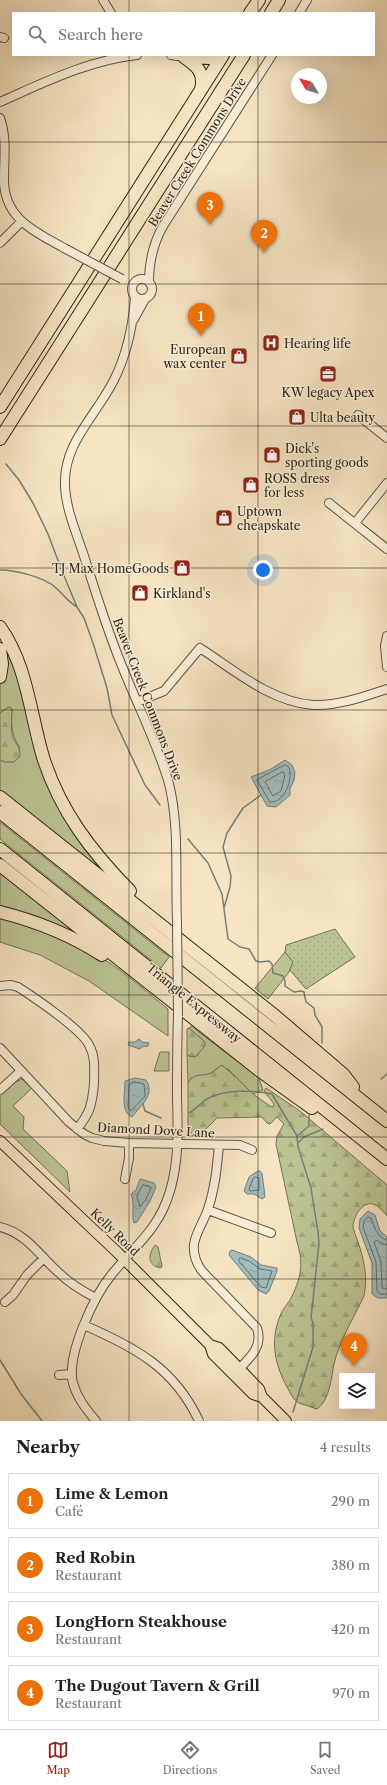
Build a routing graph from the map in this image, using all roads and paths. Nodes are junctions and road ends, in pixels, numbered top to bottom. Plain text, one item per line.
1 (103, 0) edge
2 (259, 0) edge
3 (279, 0) edge
4 (307, 0) edge
5 (110, 12) edge
6 (251, 12) edge
7 (272, 12) edge
8 (300, 12) edge
9 (122, 56) edge
10 (175, 56) edge
11 (215, 56) edge
12 (222, 56) edge
13 (243, 56) edge
14 (271, 56) edge
15 (184, 58) junction
16 (200, 91) junction
17 (0, 102) edge
18 (0, 118) edge
19 (2, 172) edge
20 (21, 222) junction
21 (0, 243) edge
22 (149, 264) junction
23 (122, 279) junction
24 (137, 281) junction
25 (149, 282) junction
26 (134, 294) junction
27 (146, 299) junction
28 (133, 320) junction
29 (0, 406) edge
30 (358, 415) dead end
31 (387, 438) edge
32 (0, 439) edge
33 (387, 483) edge
34 (329, 503) dead end
35 (356, 524) junction
36 (387, 549) edge
37 (0, 627) edge
38 (387, 636) edge
39 (0, 649) edge
40 (387, 667) edge
41 (0, 676) edge
42 (387, 690) edge
43 (137, 702) junction
44 (0, 797) edge
45 (0, 812) edge
46 (0, 849) edge
47 (0, 864) edge
48 (0, 912) edge
49 (158, 922) junction
50 (140, 977) junction
51 (0, 986) edge
52 (0, 1048) edge
53 (21, 1071) junction
54 (0, 1090) edge
55 (369, 1106) junction
56 (387, 1121) edge
57 (77, 1129) junction
58 (0, 1141) edge
59 (365, 1142) junction
60 (129, 1143) junction
61 (178, 1143) junction
62 (219, 1145) junction
63 (252, 1150) dead end
64 (387, 1159) edge
65 (125, 1179) dead end
66 (208, 1210) junction
67 (0, 1227) edge
68 (271, 1233) dead end
69 (44, 1258) junction
70 (126, 1260) junction
71 (96, 1298) junction
72 (5, 1302) dead end
73 (84, 1325) junction
74 (210, 1345) junction
75 (239, 1369) junction
76 (72, 1374) junction
77 (59, 1375) dead end
78 (262, 1397) junction
79 (96, 1421) edge
80 (199, 1421) edge
81 (286, 1421) edge

1 - 5 street
2 - 6 highway
3 - 7 highway
4 - 8 street
9 - 17 street
10 - 15 street
11 - 15 highway
12 - 16 highway
13 - 32 highway
14 - 22 street, Beaver Creek Commons Drive
15 - 16 highway
16 - 29 highway
18 - 19 street
19 - 20 street
20 - 21 street
20 - 23 street, bridge
22 - 24 street, Beaver Creek Commons Drive
22 - 25 street, Beaver Creek Commons Drive
23 - 24 street
23 - 26 street
24 - 25 street
24 - 26 street
25 - 27 street
26 - 27 street
26 - 28 street, Beaver Creek Commons Drive
27 - 28 street, Beaver Creek Commons Drive
28 - 43 street, Beaver Creek Commons Drive
30 - 31 street
33 - 35 street
34 - 35 street
35 - 36 street
37 - 49 highway
38 - 40 street
39 - 41 highway
42 - 43 street
43 - 61 street, Beaver Creek Commons Drive, bridge
44 - 49 highway
45 - 55 highway
46 - 59 highway, Triangle Expressway
47 - 50 highway
48 - 50 highway
49 - 55 highway
50 - 59 highway
51 - 57 street
52 - 53 street, Diamond Dove Lane
53 - 54 street
53 - 57 street, Diamond Dove Lane
55 - 56 highway
57 - 60 street, Diamond Dove Lane
58 - 70 main road, Kelly Road
59 - 64 highway, Triangle Expressway
60 - 61 street, Diamond Dove Lane
60 - 65 street
61 - 62 street, Diamond Dove Lane
61 - 70 street, Beaver Creek Commons Drive
62 - 63 street, Diamond Dove Lane
62 - 66 street
66 - 68 street
66 - 75 street
67 - 69 street
69 - 71 street
69 - 72 street
70 - 71 street, Beaver Creek Commons Drive
70 - 74 main road, Kelly Road
71 - 73 street, Beaver Creek Commons Drive
73 - 76 street, Beaver Creek Commons Drive
73 - 80 street
74 - 75 main road, Kelly Road
74 - 78 main road, Kelly Road
75 - 78 main road, Kelly Road
76 - 77 street
76 - 79 street
78 - 81 main road, Kelly Road

